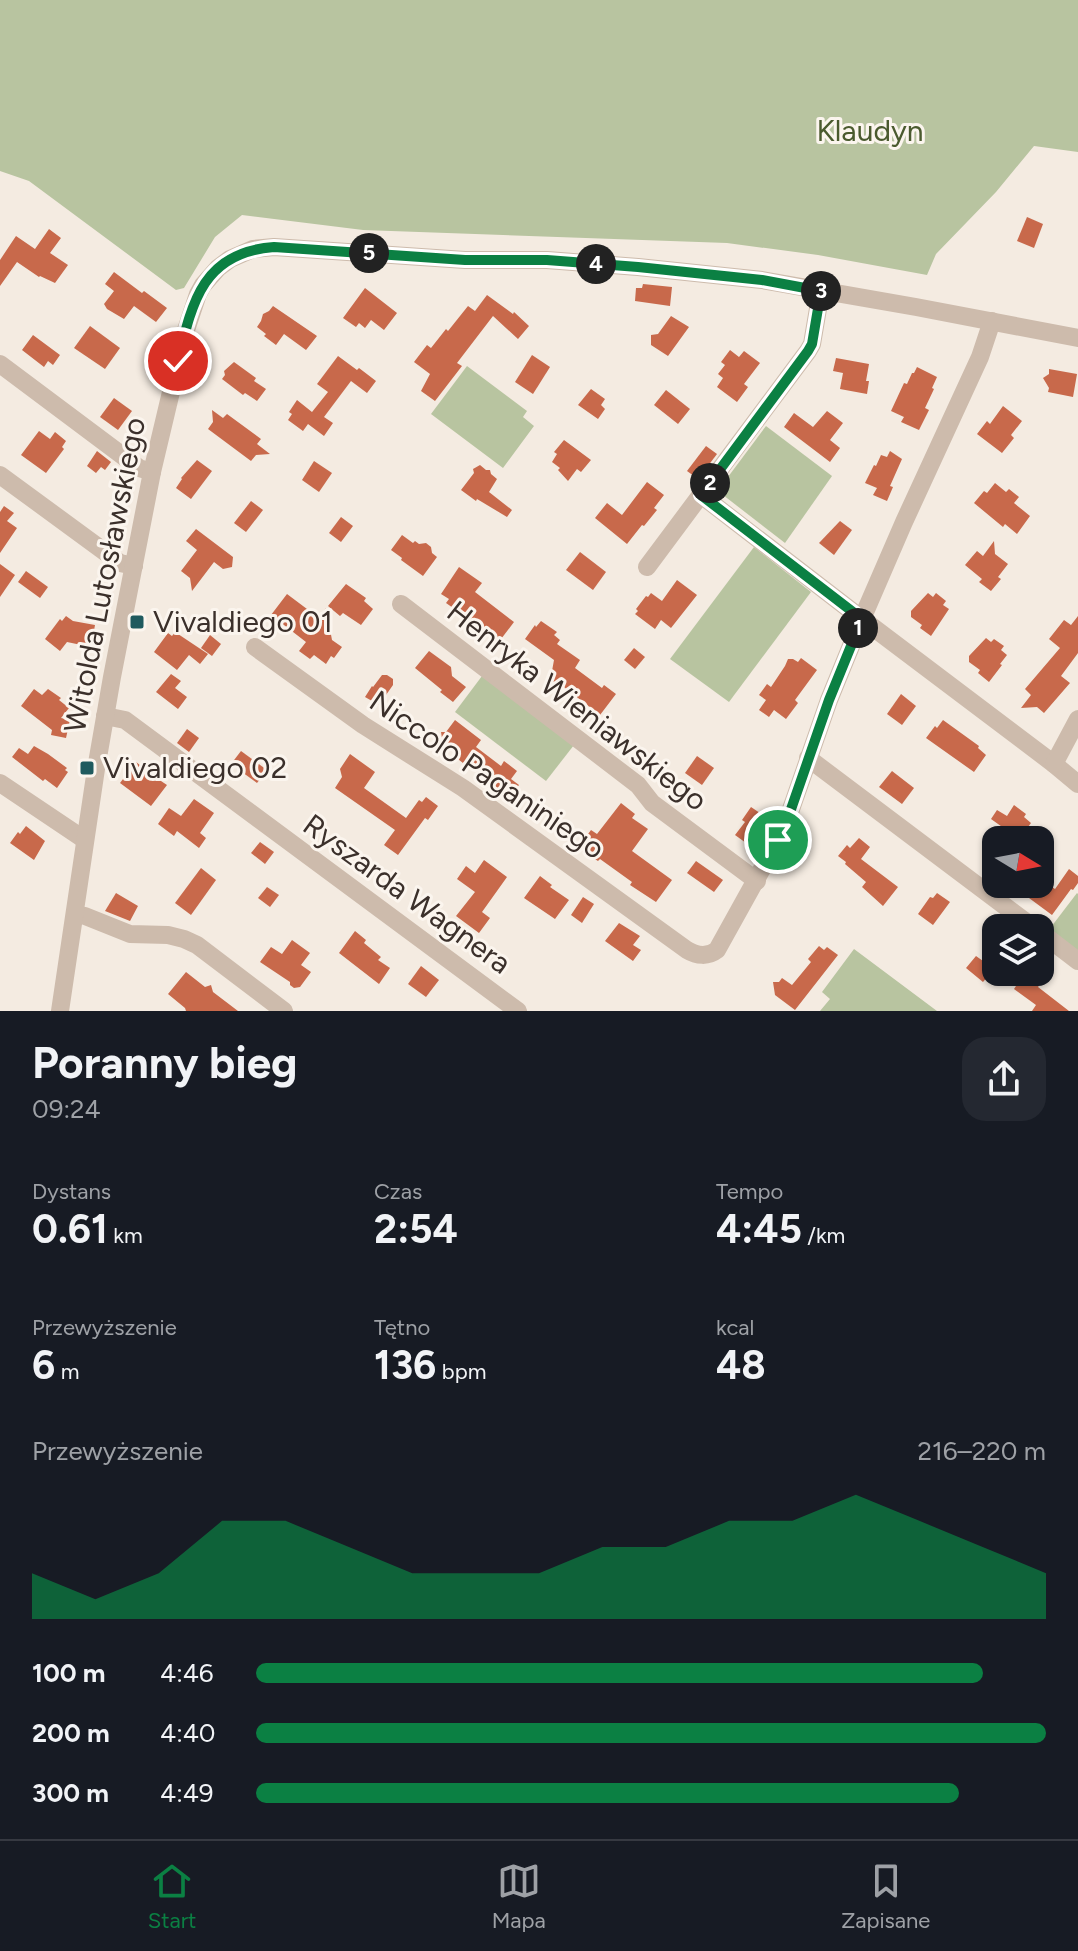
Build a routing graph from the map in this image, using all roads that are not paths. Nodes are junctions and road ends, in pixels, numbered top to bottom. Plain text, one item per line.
1 (821, 291) junction
2 (992, 321) junction
3 (1078, 338) edge
4 (0, 364) edge
5 (152, 472) junction
6 (0, 475) edge
7 (701, 495) junction
8 (134, 566) junction
9 (647, 567) dead end
10 (401, 604) dead end
11 (862, 619) junction
12 (255, 647) dead end
13 (105, 716) junction
14 (1078, 719) edge
15 (808, 758) junction
16 (1054, 764) junction
17 (0, 783) edge
18 (1078, 784) edge
19 (85, 840) junction
20 (757, 881) junction
21 (75, 914) junction
22 (1015, 914) edge
23 (1054, 943) edge
24 (1078, 961) edge
25 (60, 1011) edge
26 (284, 1011) edge
27 (518, 1011) edge

1 - 2 street, Witolda Lutosławskiego
1 - 5 street, Witolda Lutosławskiego
1 - 7 street
2 - 3 street, Witolda Lutosławskiego
2 - 11 street
4 - 5 street
5 - 8 street, Witolda Lutosławskiego
6 - 8 street
7 - 9 street
7 - 11 street
8 - 13 street, Witolda Lutosławskiego
10 - 20 street, Henryka Wieniawskiego
11 - 15 street
11 - 16 street
12 - 20 street, Niccolo Paganiniego
13 - 19 street, Witolda Lutosławskiego
13 - 27 street, Ryszarda Wagnera
14 - 16 street
15 - 20 street
15 - 22 street
16 - 18 street
17 - 19 street
19 - 21 street, Witolda Lutosławskiego
21 - 25 street, Witolda Lutosławskiego
21 - 26 street
23 - 24 street

